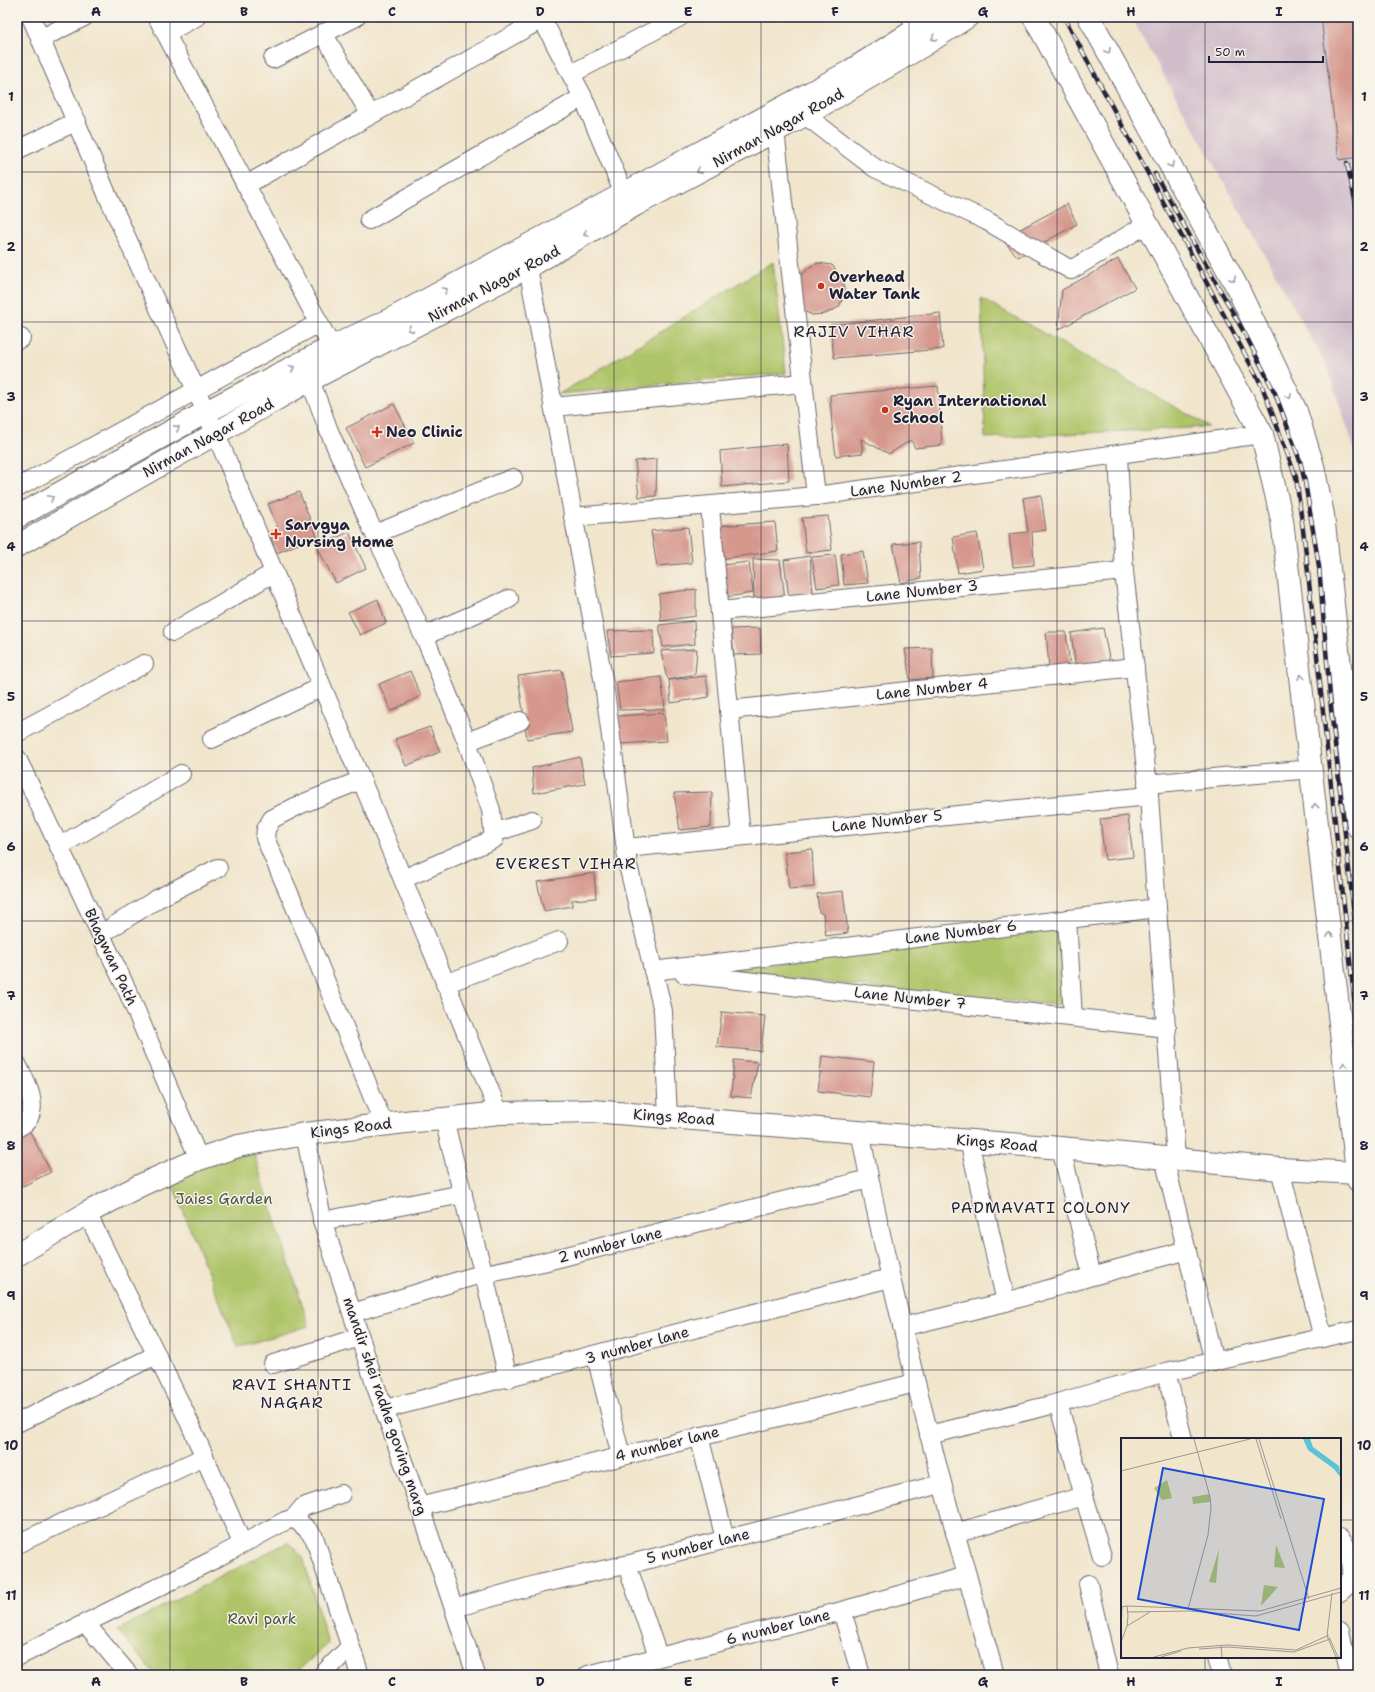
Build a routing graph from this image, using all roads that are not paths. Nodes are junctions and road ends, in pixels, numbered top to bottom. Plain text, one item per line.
1 (31, 17) edge
2 (84, 17) edge
3 (157, 17) edge
4 (196, 17) edge
5 (356, 17) edge
6 (680, 17) edge
7 (936, 17) edge
8 (967, 17) edge
9 (1034, 17) edge
10 (1089, 17) edge
11 (542, 18) edge
12 (914, 23) edge
13 (166, 33) junction
14 (323, 33) junction
15 (40, 39) junction
16 (273, 58) dead end
17 (571, 74) junction
18 (582, 97) junction
19 (370, 114) junction
20 (805, 115) junction
21 (77, 121) junction
22 (775, 130) junction
23 (17, 150) edge
24 (246, 185) junction
25 (630, 200) junction
26 (369, 220) dead end
27 (1147, 224) junction
28 (528, 267) junction
29 (319, 323) junction
30 (337, 356) junction
31 (310, 380) junction
32 (803, 383) junction
33 (195, 390) junction
34 (552, 407) junction
35 (206, 412) junction
36 (138, 421) junction
37 (216, 434) junction
38 (1262, 434) junction
39 (101, 442) junction
40 (150, 443) junction
41 (1118, 455) junction
42 (113, 464) junction
43 (513, 478) dead end
44 (17, 488) edge
45 (816, 496) junction
46 (710, 507) junction
47 (17, 517) edge
48 (573, 517) junction
49 (375, 534) junction
50 (17, 546) edge
51 (1124, 571) junction
52 (273, 573) junction
53 (509, 599) dead end
54 (720, 611) junction
55 (173, 632) dead end
56 (424, 636) junction
57 (144, 664) dead end
58 (1135, 667) junction
59 (321, 687) junction
60 (729, 710) junction
61 (520, 721) dead end
62 (17, 733) edge
63 (212, 739) dead end
64 (467, 742) junction
65 (17, 758) edge
66 (1311, 770) junction
67 (181, 774) dead end
68 (360, 780) junction
69 (1148, 790) junction
70 (532, 820) dead end
71 (1358, 827) edge
72 (494, 833) junction
73 (741, 836) junction
74 (60, 846) junction
75 (626, 848) junction
76 (218, 868) dead end
77 (403, 879) junction
78 (1157, 908) junction
79 (1067, 919) junction
80 (101, 934) junction
81 (559, 941) dead end
82 (653, 971) junction
83 (446, 984) junction
84 (1073, 1017) junction
85 (1167, 1028) junction
86 (17, 1064) edge
87 (499, 1113) junction
88 (668, 1117) junction
89 (444, 1120) junction
90 (384, 1125) junction
91 (17, 1128) edge
92 (860, 1131) junction
93 (306, 1134) junction
94 (970, 1141) junction
95 (1061, 1148) junction
96 (1170, 1158) junction
97 (199, 1159) junction
98 (1280, 1169) junction
99 (1358, 1175) edge
100 (869, 1179) junction
101 (463, 1194) junction
102 (87, 1213) junction
103 (322, 1221) junction
104 (1187, 1250) junction
105 (18, 1252) edge
106 (484, 1274) junction
107 (1092, 1276) junction
108 (890, 1278) junction
109 (1006, 1302) junction
110 (352, 1312) junction
111 (902, 1327) junction
112 (1358, 1330) edge
113 (360, 1337) junction
114 (1323, 1338) junction
115 (156, 1355) junction
116 (596, 1356) junction
117 (1214, 1362) junction
118 (273, 1364) dead end
119 (1166, 1372) junction
120 (508, 1379) junction
121 (916, 1383) junction
122 (1058, 1403) junction
123 (385, 1409) junction
124 (17, 1422) edge
125 (929, 1435) junction
126 (699, 1436) junction
127 (1183, 1438) edge
128 (622, 1456) junction
129 (204, 1457) junction
130 (941, 1484) junction
131 (341, 1494) dead end
132 (1084, 1496) junction
133 (419, 1507) junction
134 (294, 1518) junction
135 (955, 1533) junction
136 (725, 1539) junction
137 (1341, 1539) edge
138 (242, 1543) junction
139 (17, 1544) edge
140 (1102, 1556) dead end
141 (627, 1564) junction
142 (967, 1576) junction
143 (1088, 1584) dead end
144 (1341, 1591) edge
145 (454, 1608) junction
146 (842, 1611) junction
147 (86, 1624) junction
148 (1341, 1635) edge
149 (350, 1647) junction
150 (658, 1656) junction
151 (17, 1658) edge
152 (1217, 1658) edge
153 (470, 1673) edge
154 (129, 1675) edge
155 (322, 1675) edge
156 (360, 1675) edge
157 (588, 1675) edge
158 (861, 1675) edge
159 (994, 1675) edge
160 (1109, 1675) edge
161 (1222, 1675) edge
162 (1350, 1675) edge

1 - 15 street
2 - 15 street
3 - 13 street
4 - 13 street
5 - 14 street
6 - 17 street
7 - 12 street, Nirman Nagar Road
8 -> 20 street, Nirman Nagar Road
9 - 27 street
10 -> 71 street
11 - 17 street
11 - 19 street
12 - 25 street, Nirman Nagar Road
13 - 24 street
14 - 16 street
14 - 19 street
15 - 21 street
17 - 18 street
18 - 25 street
18 - 26 street
19 - 24 street
20 - 22 street, Nirman Nagar Road
20 - 27 street
21 - 23 street
21 - 33 street
22 -> 25 street, Nirman Nagar Road
22 - 32 street
24 - 29 street
25 -> 28 street, Nirman Nagar Road
30 -> 25 street, Nirman Nagar Road
27 - 38 street
28 -> 30 street, Nirman Nagar Road
28 - 34 street
29 - 30 street
29 - 33 street
30 - 31 street, Nirman Nagar Road
35 -> 30 street, Nirman Nagar Road
31 - 37 street, Nirman Nagar Road
31 - 49 street
32 - 34 street
32 - 45 street
33 - 35 street
33 - 36 street
34 - 48 street
35 - 37 street
40 -> 35 street, Nirman Nagar Road
36 - 39 street
36 - 40 street
37 - 50 street, Nirman Nagar Road
37 - 52 street
38 - 41 street, Lane Number 2
66 -> 38 street
39 - 42 street
39 - 44 street
40 - 42 street, Nirman Nagar Road
41 - 45 street, Lane Number 2
41 - 51 street
47 -> 42 street, Nirman Nagar Road
43 - 49 street
45 - 46 street, Lane Number 2
46 - 48 street, Lane Number 2
46 - 54 street
48 - 75 street
49 - 56 street
51 - 54 street, Lane Number 3
51 - 58 street
52 - 55 street
52 - 59 street
53 - 56 street
54 - 60 street
56 - 64 street
57 - 62 street
58 - 60 street, Lane Number 4
58 - 69 street
59 - 63 street
59 - 68 street
60 - 73 street
61 - 64 street
64 - 72 street
65 - 74 street, Bhagwan Path
66 - 69 street, Lane Number 5
99 -> 66 street
67 - 74 street
68 - 77 street
68 - 90 street
69 - 73 street, Lane Number 5
69 - 78 street
70 - 72 street
72 - 77 street
73 - 75 street, Lane Number 5
74 - 80 street, Bhagwan Path
75 - 82 street
76 - 80 street
77 - 83 street
78 - 79 street, Lane Number 6
78 - 85 street
79 - 82 street, Lane Number 6
79 - 84 street
80 - 97 street, Bhagwan Path
81 - 83 street
82 - 84 street, Lane Number 7
82 - 88 street
83 - 87 street
84 - 85 street, Lane Number 7
85 - 96 street
86 - 91 street
87 - 88 street, Kings Road
87 - 89 street, Kings Road
88 - 92 street, Kings Road
89 - 90 street, Kings Road
89 - 101 street
90 - 93 street, Kings Road
92 - 94 street, Kings Road
92 - 100 street
93 - 97 street, Kings Road
93 - 103 street, mandir shei radhe goving marg
94 - 95 street, Kings Road
94 - 109 street
95 - 96 street, Kings Road
95 - 107 street
96 - 98 street, Kings Road
96 - 104 street
97 - 102 street, Kings Road
98 - 99 street, Kings Road
98 - 114 street
100 - 106 street, 2 number lane
100 - 108 street
101 - 103 street
101 - 106 street
102 - 105 street, Kings Road
102 - 115 street
103 - 110 street, mandir shei radhe goving marg
104 - 107 street
104 - 117 street
106 - 110 street, 2 number lane
106 - 120 street
107 - 109 street
108 - 111 street
108 - 116 street, 3 number lane
109 - 111 street
110 - 113 street, mandir shei radhe goving marg
111 - 121 street
112 - 114 street
113 - 118 street
113 - 123 street, mandir shei radhe goving marg
114 - 117 street
115 - 124 street
115 - 129 street
116 - 120 street, 3 number lane
116 - 128 street
117 - 119 street
119 - 122 street
119 - 127 street
120 - 123 street, 3 number lane
121 - 125 street
121 - 126 street, 4 number lane
122 - 125 street
122 - 132 street
123 - 133 street, mandir shei radhe goving marg
125 - 130 street
126 - 128 street, 4 number lane
126 - 136 street
128 - 133 street, 4 number lane
129 - 138 street
129 - 139 street
130 - 135 street
130 - 136 street, 5 number lane
131 - 134 street
132 - 135 street
132 - 140 street
133 - 145 street, mandir shei radhe goving marg
134 - 138 street
134 - 149 street
135 - 142 street
136 - 141 street, 5 number lane
137 - 144 street
138 - 147 street
141 - 145 street, 5 number lane
141 - 150 street
142 - 146 street, 6 number lane
142 - 159 street
143 - 160 street
145 - 153 street, mandir shei radhe goving marg
146 - 150 street, 6 number lane
146 - 158 street
147 - 151 street
147 - 154 street
148 - 162 street
149 - 155 street
149 - 156 street
150 - 157 street, 6 number lane
152 - 161 street

